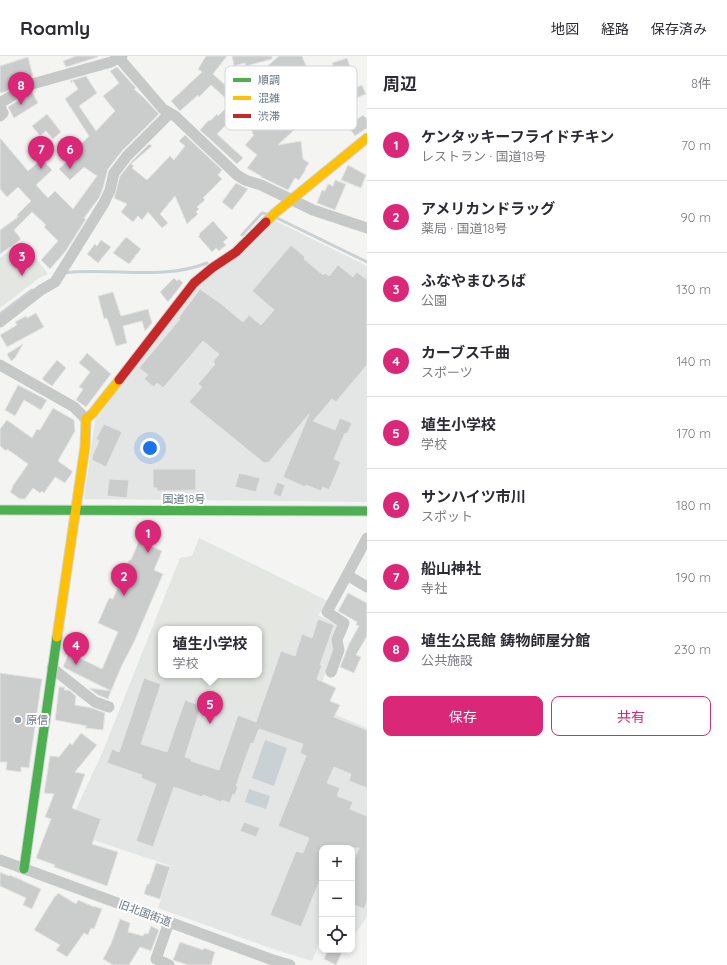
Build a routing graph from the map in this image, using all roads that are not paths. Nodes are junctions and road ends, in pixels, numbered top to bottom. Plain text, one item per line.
1 (121, 57) edge
2 (0, 104) edge
3 (0, 107) edge
4 (170, 114) junction
5 (0, 116) edge
6 (367, 138) edge
7 (292, 198) junction
8 (367, 228) edge
9 (0, 322) edge
10 (0, 365) edge
11 (86, 419) junction
12 (0, 510) edge
13 (75, 510) junction
14 (367, 511) edge
15 (367, 538) edge
16 (348, 575) junction
17 (367, 587) edge
18 (52, 668) junction
19 (331, 672) dead end
20 (109, 707) dead end
21 (0, 860) edge
22 (24, 869) junction
23 (169, 922) junction
24 (169, 965) edge
25 (290, 965) edge

1 - 2 street
1 - 4 street
3 - 5 street
4 - 7 street
4 - 9 street
6 - 7 main road
7 - 8 street
7 - 11 main road
10 - 11 street
11 - 13 main road
12 - 13 main road, 国道18号
13 - 14 main road, 国道18号
13 - 18 main road
15 - 16 street
16 - 17 street
16 - 19 street
18 - 20 street
18 - 22 main road
21 - 22 street, 旧北国街道
22 - 23 street, 旧北国街道
23 - 24 street
23 - 25 street, 旧北国街道

